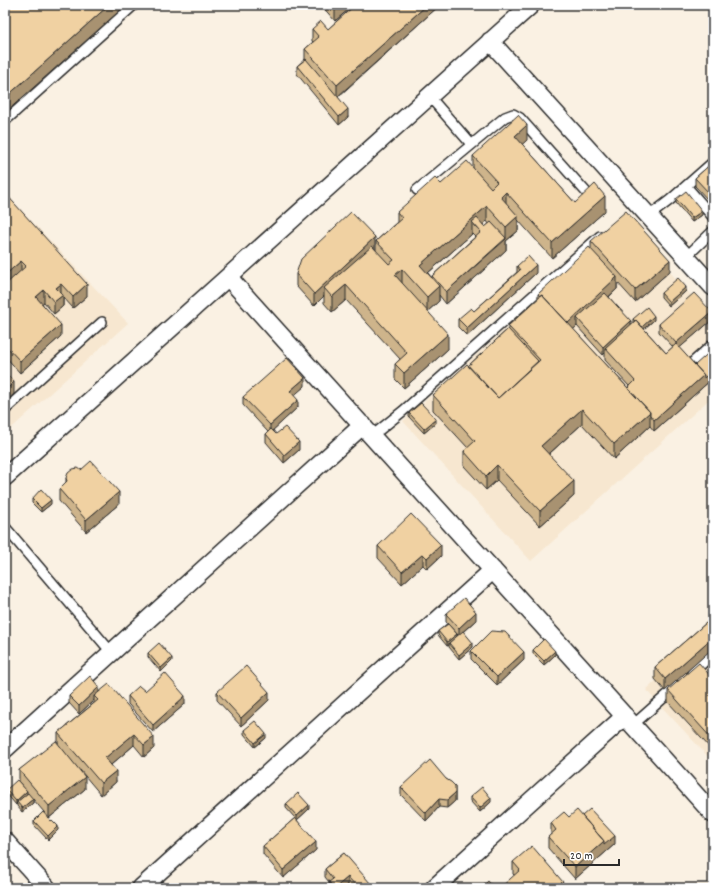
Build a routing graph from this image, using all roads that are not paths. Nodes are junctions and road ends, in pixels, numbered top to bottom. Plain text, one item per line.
1 (134, 5) edge
2 (531, 5) edge
3 (490, 41) junction
4 (429, 96) junction
5 (5, 121) edge
6 (471, 144) junction
7 (713, 162) edge
8 (686, 186) junction
9 (417, 190) dead end
10 (587, 193) edge
11 (649, 216) junction
12 (713, 218) edge
13 (608, 230) edge
14 (713, 231) edge
15 (686, 257) junction
16 (228, 277) junction
17 (713, 287) edge
18 (102, 322) dead end
19 (713, 344) edge
20 (693, 362) edge
21 (5, 410) edge
22 (367, 431) junction
23 (5, 478) edge
24 (5, 527) edge
25 (494, 570) junction
26 (112, 653) junction
27 (713, 654) edge
28 (629, 720) junction
29 (5, 749) edge
30 (713, 814) edge
31 (5, 841) edge
32 (47, 888) edge
33 (141, 888) edge
34 (434, 888) edge

1 - 5 lane
2 - 3 street
3 - 4 street
3 - 11 street
4 - 6 lane
4 - 16 street
6 - 9 lane
6 - 10 lane
7 - 8 lane
8 - 11 lane
8 - 12 lane
11 - 15 street
13 - 22 lane
14 - 15 lane
15 - 17 street
16 - 22 street
16 - 23 street
18 - 21 lane
19 - 20 lane
22 - 25 street
22 - 26 street
24 - 26 lane
25 - 28 street
25 - 33 street
26 - 29 street
27 - 28 lane
28 - 30 street
28 - 34 street
31 - 32 street

